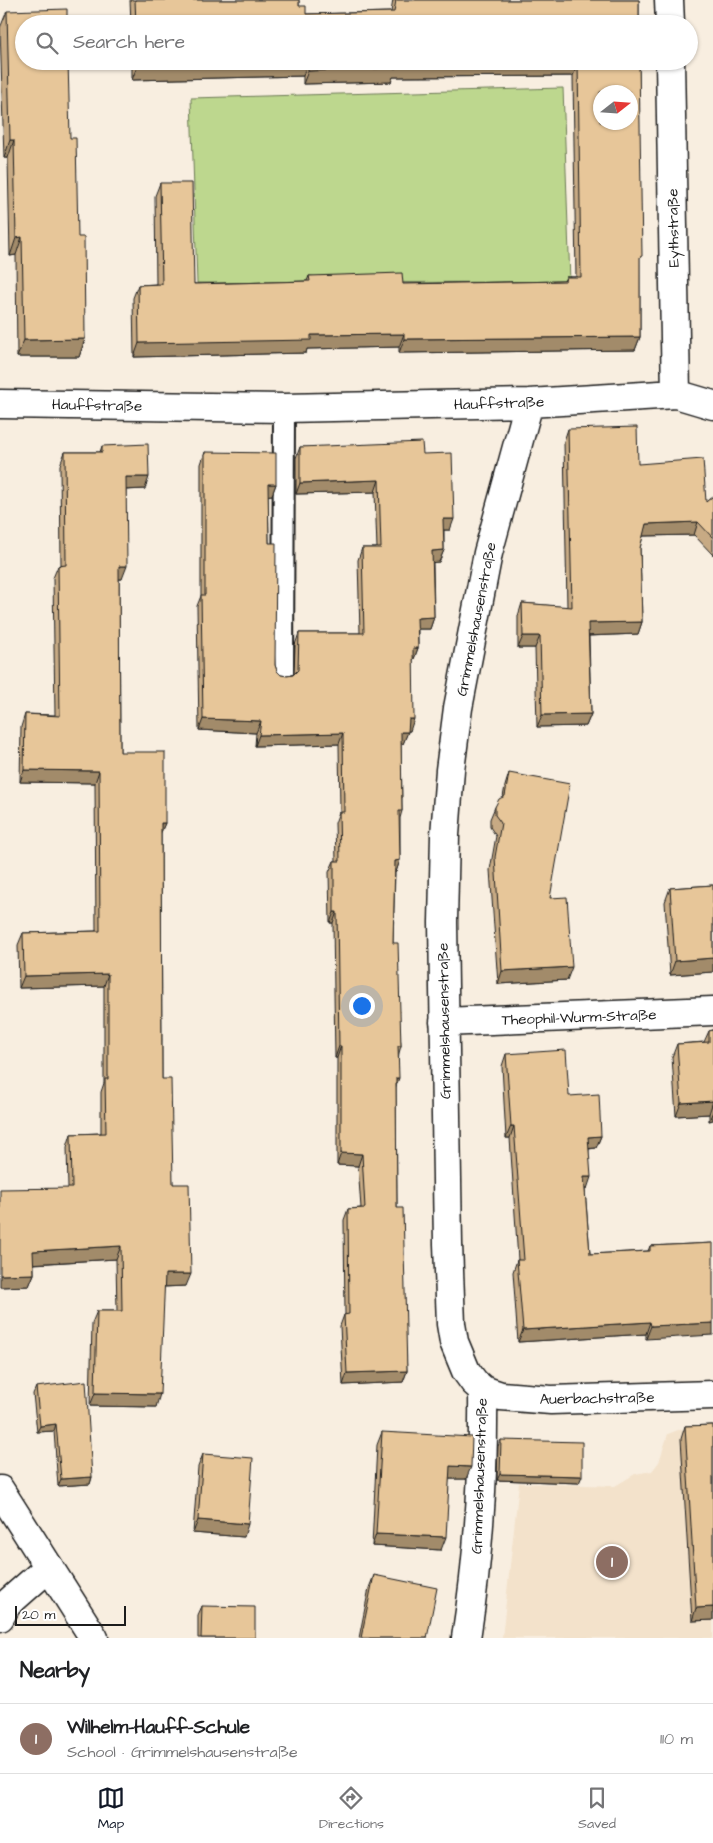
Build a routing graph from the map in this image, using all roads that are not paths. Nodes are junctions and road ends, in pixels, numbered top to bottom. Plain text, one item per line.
1 (669, 0) edge
2 (670, 15) edge
3 (670, 70) edge
4 (676, 394) junction
5 (529, 402) junction
6 (0, 404) edge
7 (713, 405) edge
8 (284, 408) junction
9 (284, 676) edge
10 (713, 1011) edge
11 (444, 1022) junction
12 (483, 1390) junction
13 (713, 1395) edge
14 (0, 1490) edge
15 (49, 1567) junction
16 (0, 1617) edge
17 (94, 1638) edge
18 (466, 1638) edge

1 - 2 street
3 - 4 street, Eythstraße
4 - 5 street, Hauffstraße
4 - 7 street, Hauffstraße
5 - 8 street, Hauffstraße
5 - 11 street, Grimmelshausenstraße
6 - 8 street, Hauffstraße
8 - 9 lane
10 - 11 street, Theophil-Wurm-Straße
11 - 12 street, Grimmelshausenstraße
12 - 13 street, Auerbachstraße
12 - 18 street, Grimmelshausenstraße
14 - 15 street
15 - 16 street
15 - 17 street

